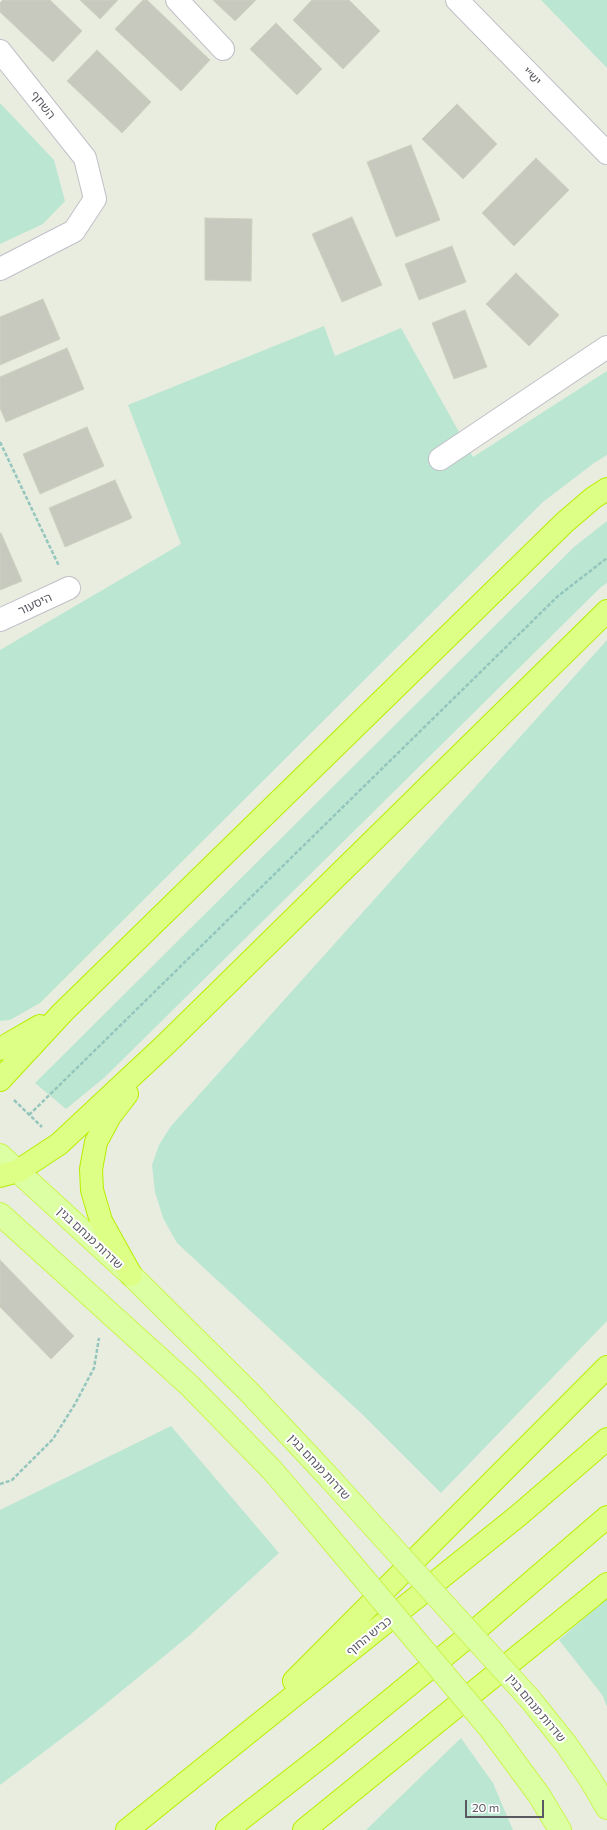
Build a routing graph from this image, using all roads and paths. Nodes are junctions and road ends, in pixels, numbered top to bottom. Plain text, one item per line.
1 (177, 0) edge
2 (457, 0) edge
3 (223, 49) dead end
4 (0, 51) edge
5 (607, 153) edge
6 (0, 269) edge
7 (607, 347) edge
8 (0, 442) edge
9 (440, 459) dead end
10 (607, 489) edge
11 (607, 558) edge
12 (69, 588) joint
13 (607, 611) edge
14 (0, 620) edge
15 (63, 1012) junction
16 (165, 1045) junction
17 (0, 1049) edge
18 (0, 1080) edge
19 (29, 1115) dead end
20 (0, 1155) edge
21 (9, 1174) edge
22 (0, 1214) edge
23 (131, 1275) junction
24 (100, 1332) dead end
25 (607, 1367) edge
26 (607, 1439) edge
27 (0, 1484) edge
28 (607, 1517) edge
29 (607, 1584) edge
30 (217, 1758) junction
31 (358, 1787) junction
32 (607, 1808) edge
33 (126, 1830) edge
34 (227, 1830) edge
35 (304, 1830) edge
36 (313, 1830) edge
37 (560, 1830) edge

1 - 3 street
2 - 5 street, יש״י
4 - 6 street, השחף
7 - 9 street
8 - 12 path
10 - 15 highway
11 - 19 path
12 - 14 street, היסעור
13 - 16 highway
15 - 17 highway
15 - 18 highway
16 - 21 highway
16 - 23 highway
20 - 21 main road, שדרות מנחם בגין
21 - 23 main road, שדרות מנחם בגין
22 - 37 main road, bridge
23 - 32 main road, שדרות מנחם בגין, bridge
24 - 27 path
25 - 30 highway
26 - 30 highway, כביש החוף
28 - 34 highway
29 - 31 highway
30 - 33 highway, כביש החוף
31 - 35 highway
31 - 36 highway

